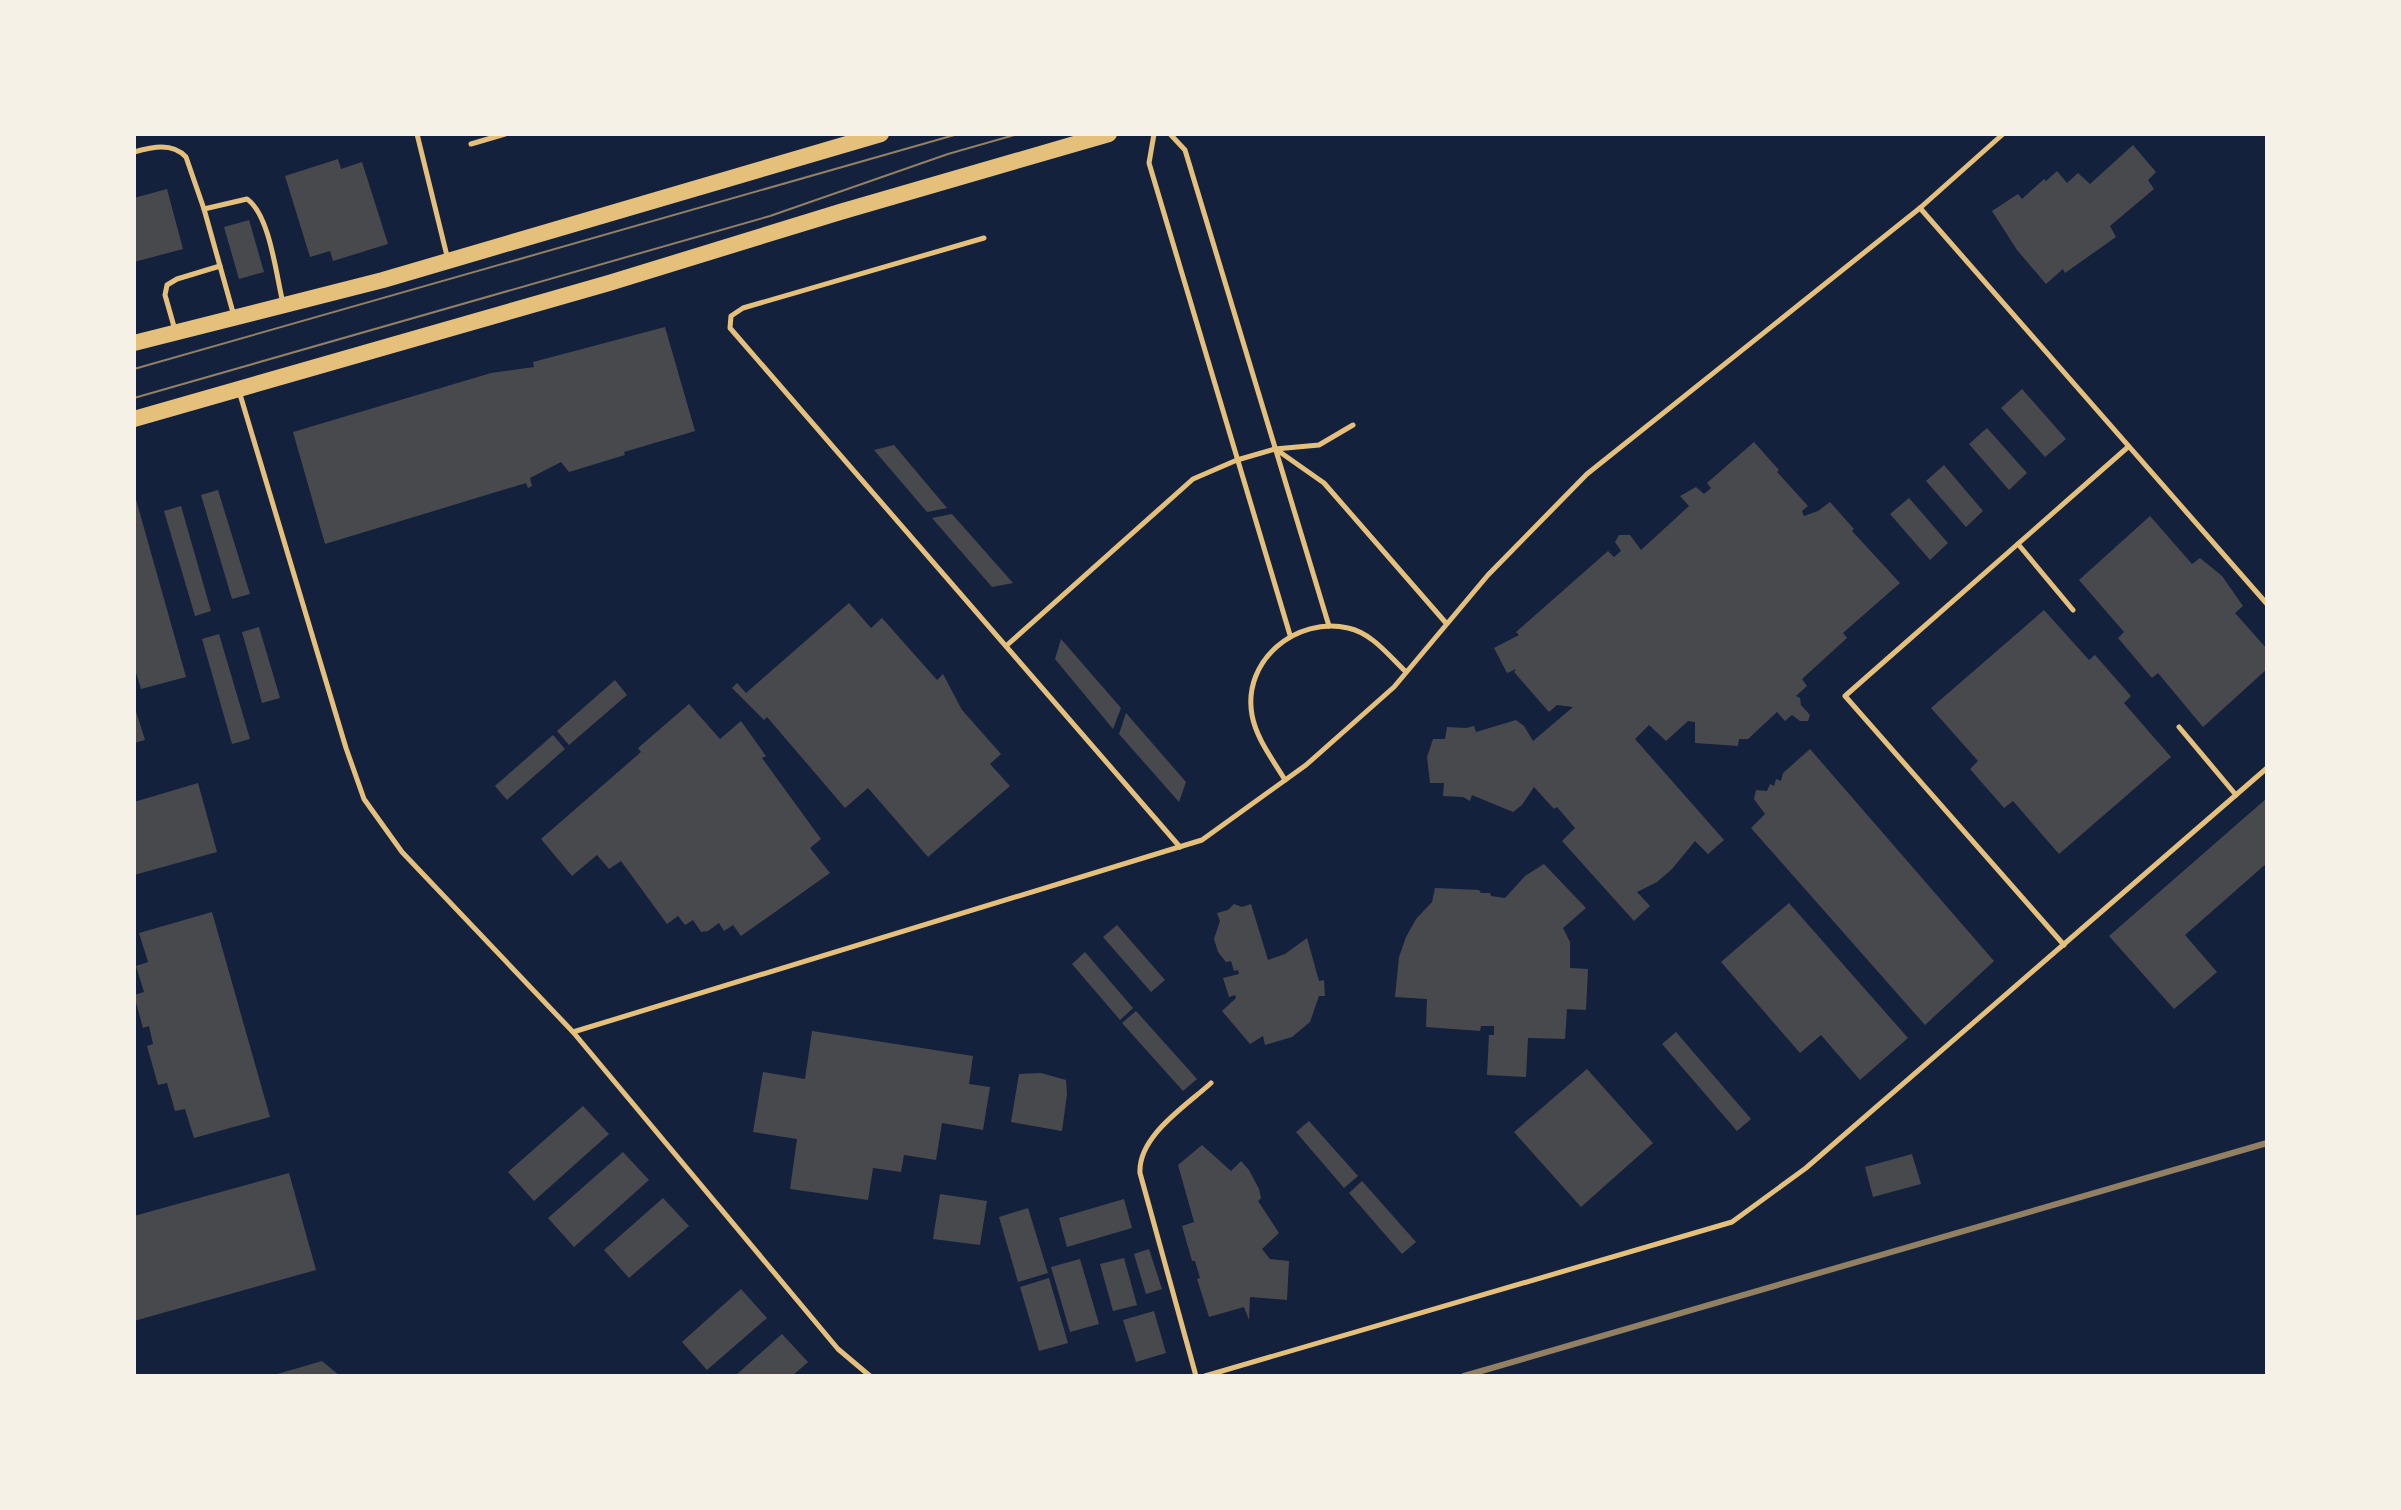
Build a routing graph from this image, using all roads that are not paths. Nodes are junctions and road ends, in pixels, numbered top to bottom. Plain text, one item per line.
1 (417, 134) edge
2 (505, 134) edge
3 (881, 134) edge
4 (1109, 134) edge
5 (1154, 134) edge
6 (1170, 134) edge
7 (2003, 134) edge
8 (471, 144) dead end
9 (134, 152) edge
10 (1920, 208) junction
11 (204, 209) junction
12 (984, 238) dead end
13 (448, 261) junction
14 (220, 266) junction
15 (284, 305) junction
16 (234, 318) junction
17 (176, 333) junction
18 (134, 343) edge
19 (239, 390) junction
20 (134, 419) edge
21 (1353, 425) dead end
22 (2128, 447) junction
23 (1275, 449) junction
24 (1237, 460) junction
25 (2018, 544) junction
26 (2267, 604) edge
27 (2073, 610) dead end
28 (1446, 623) junction
29 (1329, 626) junction
30 (1290, 635) junction
31 (1005, 647) junction
32 (1406, 672) junction
33 (2179, 727) dead end
34 (2267, 768) edge
35 (1285, 780) junction
36 (2236, 795) junction
37 (1180, 847) junction
38 (2064, 945) junction
39 (573, 1032) junction
40 (1211, 1083) dead end
41 (870, 1376) edge
42 (1196, 1376) edge
43 (1205, 1376) edge

1 - 13 lane
2 - 8 lane
3 - 13 main road
4 - 19 main road
5 - 24 lane
6 - 23 lane
7 - 10 lane
9 - 11 lane
10 - 22 lane
10 - 28 lane
11 - 14 lane
11 - 15 lane
12 - 31 lane
13 - 15 main road
14 - 16 lane
14 - 17 lane
15 - 16 main road
16 - 17 main road
17 - 18 main road
19 - 20 main road
19 - 39 lane
21 - 23 lane
22 - 25 lane
22 - 26 lane
23 - 24 lane
23 - 28 lane
23 - 29 lane
24 - 30 lane
24 - 31 lane
25 - 27 lane
25 - 38 lane
28 - 32 lane
29 - 30 lane
29 - 32 lane
30 - 35 lane
31 - 37 lane
32 - 35 lane
33 - 36 lane
34 - 36 lane
35 - 37 lane
36 - 38 lane
37 - 39 lane
38 - 43 lane
39 - 41 lane
40 - 42 lane

